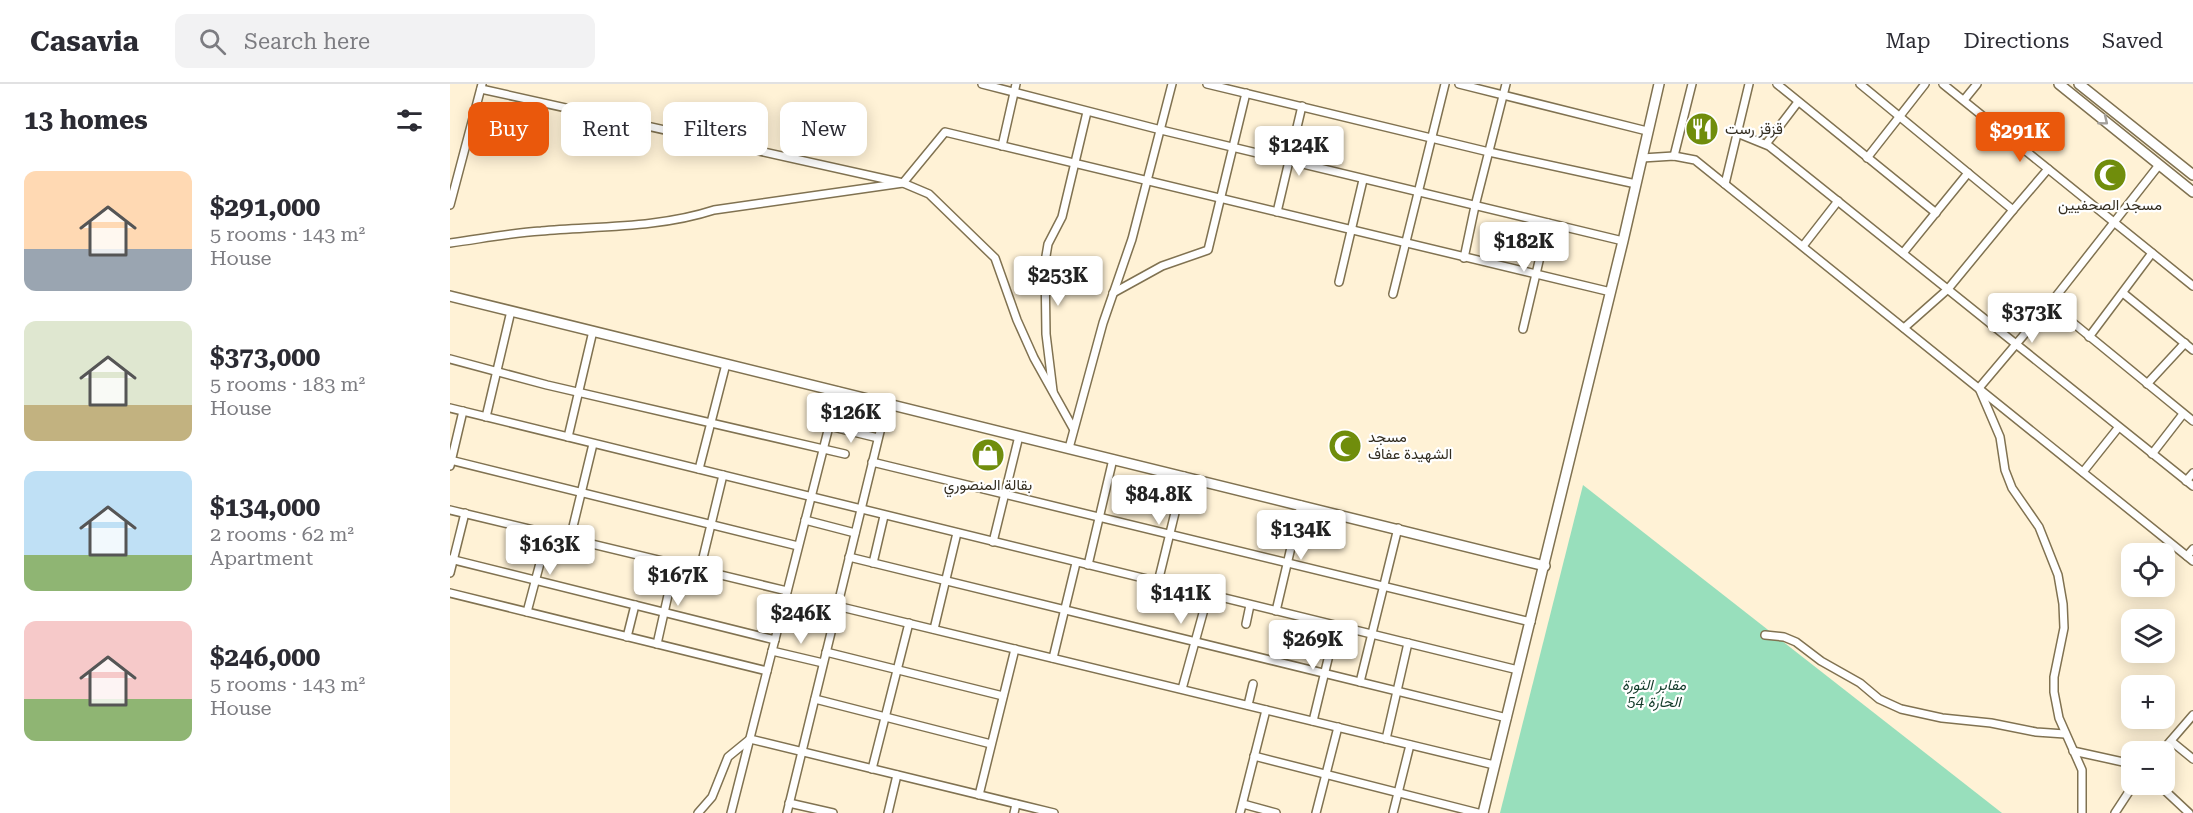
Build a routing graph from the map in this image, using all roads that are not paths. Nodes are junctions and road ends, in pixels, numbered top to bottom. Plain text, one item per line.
1 (982, 84) edge
2 (1172, 84) edge
3 (1206, 84) edge
4 (1445, 84) edge
5 (1459, 84) edge
6 (1506, 84) edge
7 (1659, 84) edge
8 (1692, 84) edge
9 (1749, 84) edge
10 (1777, 84) edge
11 (1860, 84) edge
12 (1925, 84) edge
13 (1943, 84) edge
14 (1977, 84) edge
15 (2059, 84) edge
16 (2079, 84) edge
17 (481, 86) edge
18 (1015, 88) edge
19 (1245, 93) junction
20 (1503, 95) junction
21 (1964, 100) junction
22 (1797, 102) junction
23 (1302, 106) junction
24 (1087, 112) junction
25 (1900, 116) junction
26 (1161, 130) junction
27 (1647, 131) junction
28 (1737, 133) junction
29 (1432, 139) junction
30 (1766, 144) junction
31 (1002, 146) junction
32 (1233, 147) junction
33 (1489, 152) junction
34 (1674, 156) junction
35 (1641, 158) junction
36 (1867, 158) junction
37 (1074, 162) junction
38 (1289, 162) junction
39 (2159, 165) junction
40 (2048, 169) junction
41 (1968, 172) junction
42 (2193, 176) edge
43 (1363, 180) junction
44 (1147, 182) junction
45 (903, 183) junction
46 (1636, 184) junction
47 (1725, 184) junction
48 (1418, 192) junction
49 (2193, 192) edge
50 (1220, 199) junction
51 (1838, 201) junction
52 (450, 205) edge
53 (1475, 206) junction
54 (2013, 210) junction
55 (1277, 212) junction
56 (1936, 213) junction
57 (2114, 221) junction
58 (1548, 224) junction
59 (1352, 230) junction
60 (1623, 242) junction
61 (450, 243) edge
62 (1406, 244) junction
63 (1803, 246) junction
64 (1903, 253) junction
65 (2152, 253) junction
66 (1464, 258) junction
67 (1536, 274) junction
68 (1339, 282) dead end
69 (2193, 286) edge
70 (1947, 289) junction
71 (1113, 292) junction
72 (1611, 292) junction
73 (2123, 293) junction
74 (1393, 294) dead end
75 (450, 296) edge
76 (2050, 304) junction
77 (511, 311) junction
78 (1904, 328) junction
79 (1523, 329) dead end
80 (593, 331) junction
81 (2089, 337) junction
82 (2185, 343) junction
83 (2016, 345) junction
84 (2193, 350) edge
85 (450, 359) edge
86 (726, 364) junction
87 (496, 371) junction
88 (2146, 384) junction
89 (1978, 388) junction
90 (579, 391) junction
91 (838, 391) junction
92 (1054, 396) junction
93 (887, 403) junction
94 (450, 408) edge
95 (463, 411) junction
96 (2183, 414) junction
97 (486, 417) junction
98 (2193, 421) edge
99 (711, 422) junction
100 (829, 426) junction
101 (1073, 428) junction
102 (2118, 428) junction
103 (1019, 436) junction
104 (568, 437) junction
105 (878, 438) junction
106 (593, 444) junction
107 (1069, 448) junction
108 (823, 449) junction
109 (845, 454) dead end
110 (2152, 454) junction
111 (1113, 459) junction
112 (451, 462) edge
113 (872, 462) junction
114 (699, 470) junction
115 (2083, 472) junction
116 (2193, 473) edge
117 (723, 475) junction
118 (1184, 476) junction
119 (2186, 481) junction
120 (2193, 486) edge
121 (581, 492) junction
122 (1005, 494) junction
123 (811, 497) junction
124 (1301, 505) junction
125 (450, 510) edge
126 (860, 510) junction
127 (465, 513) junction
128 (884, 516) junction
129 (1099, 517) junction
130 (805, 520) junction
131 (711, 525) junction
132 (1398, 528) junction
133 (548, 533) junction
134 (855, 533) junction
135 (957, 534) junction
136 (1170, 534) junction
137 (570, 539) junction
138 (993, 542) junction
139 (798, 546) junction
140 (2193, 549) edge
141 (849, 557) junction
142 (2190, 559) edge
143 (452, 560) edge
144 (1076, 562) junction
145 (873, 563) junction
146 (1287, 563) junction
147 (675, 564) junction
148 (1088, 565) junction
149 (1545, 566) junction
150 (700, 570) junction
151 (450, 573) edge
152 (536, 580) junction
153 (945, 580) junction
154 (1158, 582) junction
155 (1383, 586) junction
156 (787, 591) junction
157 (450, 593) edge
158 (1208, 594) junction
159 (635, 605) junction
160 (1250, 605) junction
161 (837, 606) junction
162 (1063, 609) junction
163 (1276, 611) junction
164 (527, 612) junction
165 (664, 612) junction
166 (1531, 622) junction
167 (909, 623) junction
168 (1246, 624) dead end
169 (1336, 626) junction
170 (934, 629) junction
171 (1371, 634) junction
172 (1765, 635) dead end
173 (627, 637) junction
174 (775, 639) junction
175 (1195, 641) junction
176 (1408, 643) junction
177 (657, 644) junction
178 (1015, 649) junction
179 (772, 651) junction
180 (826, 652) junction
181 (1053, 658) junction
182 (823, 663) junction
183 (897, 670) junction
184 (1518, 670) junction
185 (767, 671) junction
186 (1325, 673) junction
187 (1360, 682) junction
188 (1253, 684) dead end
189 (1182, 689) junction
190 (1396, 691) junction
191 (1003, 696) junction
192 (814, 699) junction
193 (1248, 705) junction
194 (1266, 710) junction
195 (2193, 715) edge
196 (885, 717) junction
197 (1507, 718) junction
198 (1313, 721) junction
199 (1338, 727) junction
200 (2065, 734) junction
201 (750, 739) junction
202 (1386, 739) junction
203 (2171, 741) edge
204 (991, 744) junction
205 (2175, 744) edge
206 (1410, 745) junction
207 (2073, 751) junction
208 (802, 752) junction
209 (1254, 756) junction
210 (2193, 759) edge
211 (2121, 762) edge
212 (1494, 765) junction
213 (872, 769) junction
214 (1325, 774) junction
215 (897, 775) junction
216 (1398, 793) junction
217 (979, 795) junction
218 (2127, 795) edge
219 (2170, 795) edge
220 (789, 802) junction
221 (1016, 804) junction
222 (1243, 804) junction
223 (698, 813) edge
224 (731, 813) edge
225 (787, 813) edge
226 (833, 813) edge
227 (888, 813) edge
228 (1014, 813) edge
229 (1054, 813) edge
230 (1240, 813) edge
231 (1276, 813) edge
232 (1316, 813) edge
233 (1393, 813) edge
234 (1478, 813) edge
235 (1483, 813) edge
236 (2082, 813) edge
237 (2115, 813) edge
238 (2189, 813) edge

1 - 18 street
2 - 26 street
3 - 19 street
4 - 29 street
5 - 20 street
6 - 20 street
7 - 27 main road
8 - 34 street
9 - 28 street
10 - 22 street
11 - 25 street
12 - 25 street
13 - 21 street
14 - 21 street
15 -> 39 main road
16 - 42 main road
17 - 45 street
17 - 52 street
18 - 24 street
18 - 31 street
19 - 23 street
19 - 32 street
20 - 27 street
20 - 33 street
21 - 40 street
22 - 30 street
22 - 36 street
23 - 29 street
23 - 38 street
24 - 26 street
24 - 37 street
25 - 36 street
25 - 41 street
26 - 32 street
26 - 44 street
27 - 35 main road
28 - 30 street
28 - 47 street
29 - 33 street
29 - 48 street
30 - 51 street
31 - 37 street
31 - 45 street
32 - 38 street
32 - 50 street
33 - 46 street
33 - 53 street
34 - 35 street
34 - 47 street
35 - 46 main road
36 - 56 street
37 - 44 street
37 - 92 street
38 - 43 street
38 - 55 street
39 - 49 main road
39 - 57 street
40 - 54 street
40 - 57 street
41 - 54 street
41 - 56 street
43 - 48 street
43 - 59 street
44 - 50 street
44 - 71 street
45 - 61 street
45 - 92 street
46 - 60 main road
47 - 63 street
48 - 53 street
48 - 62 street
50 - 55 street
50 - 71 street
51 - 63 street
51 - 64 street
53 - 58 street
53 - 66 street
54 - 70 street
55 - 59 street
56 - 64 street
57 - 65 street
57 - 76 street
58 - 60 street
58 - 67 street
59 - 62 street
59 - 68 street
60 - 72 main road
62 - 66 street
62 - 74 street
63 - 78 street
64 - 70 street
65 - 69 street
65 - 73 street
66 - 67 street
67 - 72 street
67 - 79 street
70 - 78 street
70 - 83 street
71 - 101 street
72 - 149 main road
73 - 81 street
73 - 82 street
75 - 77 main road
76 - 81 street
76 - 83 street
77 - 80 main road
77 - 87 street
78 - 89 street
80 - 86 main road
80 - 90 street
81 - 88 street
82 - 84 street
82 - 88 street
83 - 89 street
83 - 102 street
85 - 87 street
86 - 91 main road
86 - 99 street
87 - 90 street
87 - 97 street
88 - 96 street
89 - 115 street
89 - 200 street
90 - 99 street
90 - 104 street
91 - 93 main road
91 - 100 street
92 - 101 street
93 - 103 main road
93 - 105 street
94 - 95 street
95 - 97 street
95 - 112 street
96 - 98 street
96 - 110 street
97 - 104 street
99 - 108 street
99 - 114 street
100 - 105 street
100 - 108 street
101 - 107 street
102 - 110 street
102 - 115 street
103 - 107 main road
103 - 122 street
104 - 106 street
105 - 113 street
106 - 114 street
106 - 121 street
107 - 111 main road
108 - 109 street
108 - 123 street
110 - 119 street
111 - 118 main road
111 - 129 street
112 - 121 street
113 - 122 street
113 - 126 street
114 - 117 street
115 - 142 street
116 - 119 street
117 - 123 street
117 - 131 street
118 - 124 main road
118 - 136 street
119 - 120 street
121 - 131 street
121 - 137 street
122 - 129 street
122 - 138 street
123 - 126 street
123 - 130 street
124 - 132 main road
124 - 146 street
125 - 127 street
126 - 128 street
126 - 134 street
127 - 133 street
127 - 143 street
128 - 135 street
128 - 145 street
129 - 136 street
129 - 148 street
130 - 134 street
130 - 139 street
131 - 139 street
131 - 150 street
132 - 149 main road
132 - 155 street
133 - 137 street
133 - 152 street
134 - 141 street
135 - 138 street
135 - 153 street
136 - 146 street
136 - 154 street
137 - 147 street
138 - 144 street
139 - 156 street
140 - 142 street
141 - 145 street
141 - 161 street
143 - 151 street
143 - 152 street
144 - 148 street
144 - 162 street
145 - 153 street
146 - 155 street
146 - 163 street
147 - 150 street
147 - 165 street
148 - 154 street
149 - 166 main road
150 - 156 street
152 - 159 street
152 - 164 street
153 - 162 street
153 - 170 street
154 - 158 street
155 - 166 street
155 - 171 street
156 - 174 street
157 - 164 street
158 - 160 street
158 - 175 street
159 - 165 street
159 - 173 street
160 - 163 street
160 - 168 street
161 - 167 street
161 - 180 street
162 - 175 street
162 - 181 street
163 - 169 street
164 - 173 street
165 - 174 street
165 - 177 street
166 - 184 main road
167 - 170 street
167 - 183 street
169 - 171 street
169 - 186 street
170 - 178 street
171 - 176 street
171 - 187 street
172 - 200 street
173 - 177 street
174 - 179 street
175 - 186 street
175 - 189 street
176 - 184 street
176 - 190 street
177 - 185 street
178 - 181 street
178 - 191 street
179 - 182 street
179 - 185 street
180 - 182 street
180 - 183 street
181 - 189 street
182 - 192 street
183 - 191 street
183 - 196 street
184 - 197 main road
185 - 201 street
186 - 187 street
186 - 198 street
187 - 190 street
188 - 193 street
189 - 193 street
190 - 197 street
190 - 202 street
191 - 204 street
192 - 196 street
192 - 208 street
193 - 194 street
194 - 198 street
194 - 209 street
195 - 203 street
196 - 204 street
196 - 213 street
197 - 212 main road
198 - 199 street
199 - 202 street
199 - 214 street
200 - 207 street
201 - 208 street
201 - 223 street
201 - 224 street
202 - 206 street
204 - 217 street
205 - 210 street
206 - 212 street
206 - 216 street
207 - 211 street
207 - 236 street
208 - 213 street
208 - 220 street
209 - 214 street
209 - 222 street
212 - 235 main road
213 - 215 street
214 - 216 street
214 - 232 street
215 - 217 street
215 - 227 street
216 - 233 street
216 - 234 street
217 - 221 street
218 - 237 street
219 - 238 street
220 - 225 street
220 - 226 street
221 - 228 street
221 - 229 street
222 - 230 street
222 - 231 street

